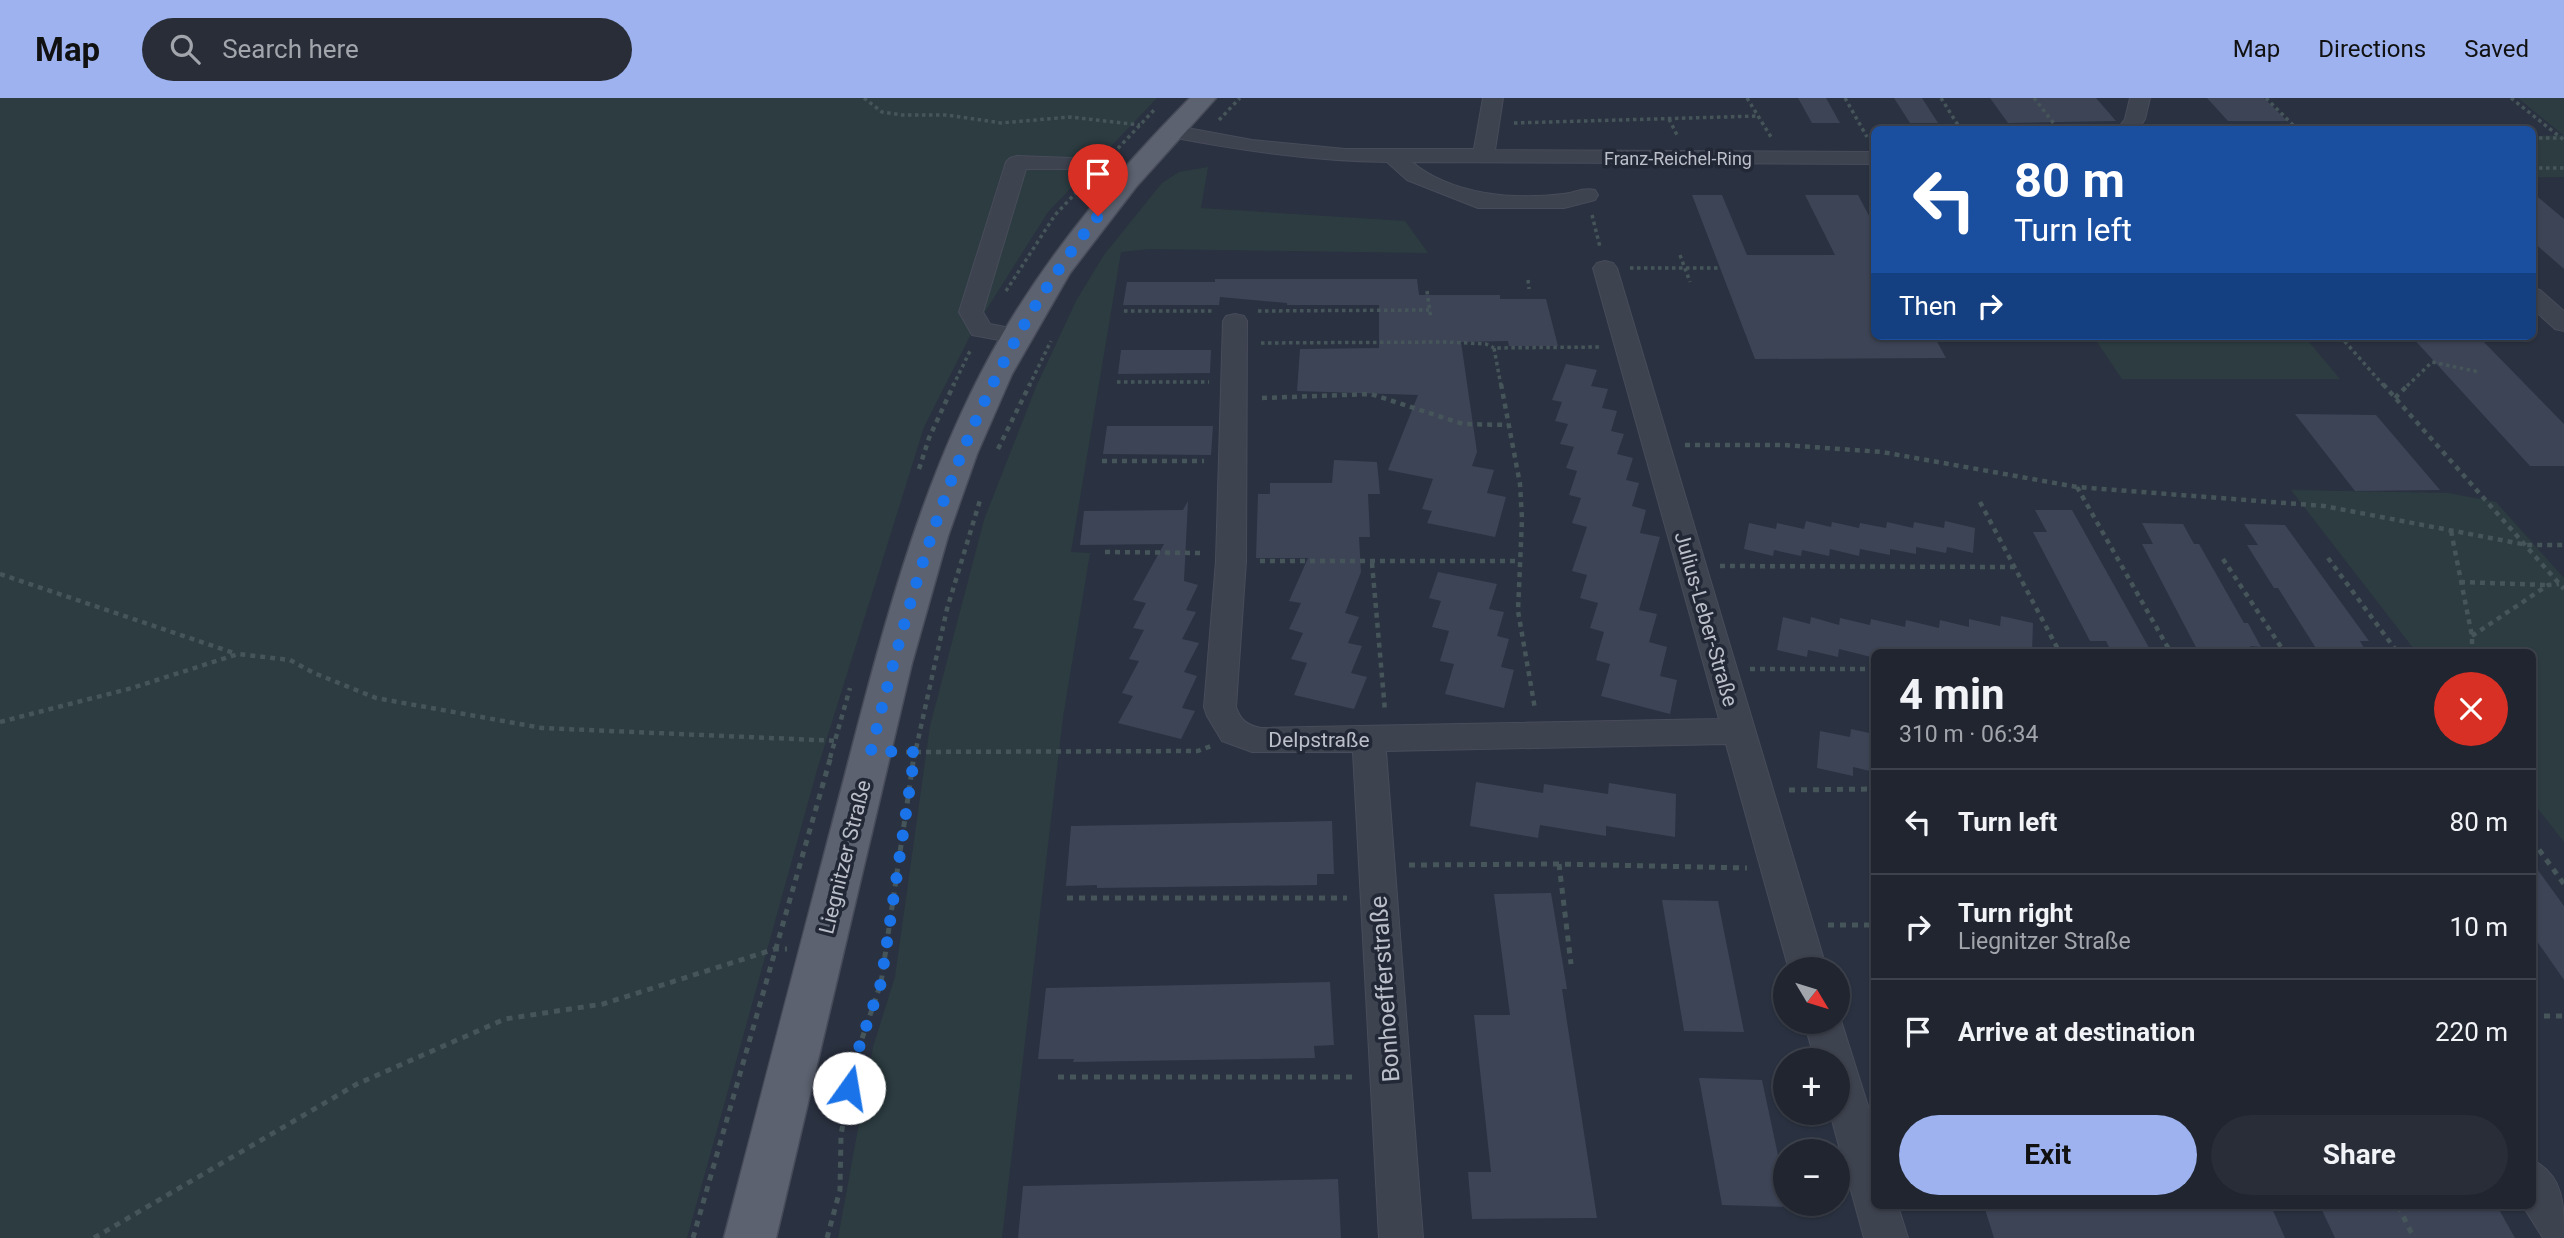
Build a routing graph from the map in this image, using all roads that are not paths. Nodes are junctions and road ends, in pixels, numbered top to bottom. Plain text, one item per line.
1 (1204, 98) edge
2 (1493, 98) edge
3 (2140, 98) edge
4 (2130, 126) edge
5 (1183, 134) junction
6 (1871, 149) edge
7 (1483, 156) junction
8 (1394, 157) junction
9 (1578, 158) junction
10 (1070, 164) dead end
11 (1605, 268) road end
12 (2536, 299) edge
13 (1235, 321) road end
14 (2564, 324) edge
15 (1016, 336) junction
16 (1739, 731) junction
17 (1379, 740) junction
18 (1804, 957) edge
19 (1850, 1092) edge
20 (1862, 1113) edge
21 (1871, 1175) edge
22 (2536, 1188) edge
23 (1878, 1209) edge
24 (2564, 1233) edge
25 (750, 1238) edge
26 (1401, 1238) edge
27 (1886, 1238) edge

1 - 5 main road, Liegnitzer Straße
2 - 7 street
3 - 4 street
5 - 8 street, Franz-Reichel-Ring
5 - 15 main road, Liegnitzer Straße
6 - 9 street, Franz-Reichel-Ring
7 - 8 street, Franz-Reichel-Ring
7 - 9 street, Franz-Reichel-Ring
8 - 9 street
10 - 15 street
11 - 16 street, Julius-Leber-Straße
12 - 14 street
13 - 17 street, Delpstraße
15 - 25 main road, Liegnitzer Straße
16 - 17 street, Delpstraße
16 - 18 street, Julius-Leber-Straße
17 - 26 street, Bonhoefferstraße
19 - 20 street
20 - 21 street
22 - 24 street
23 - 27 street

